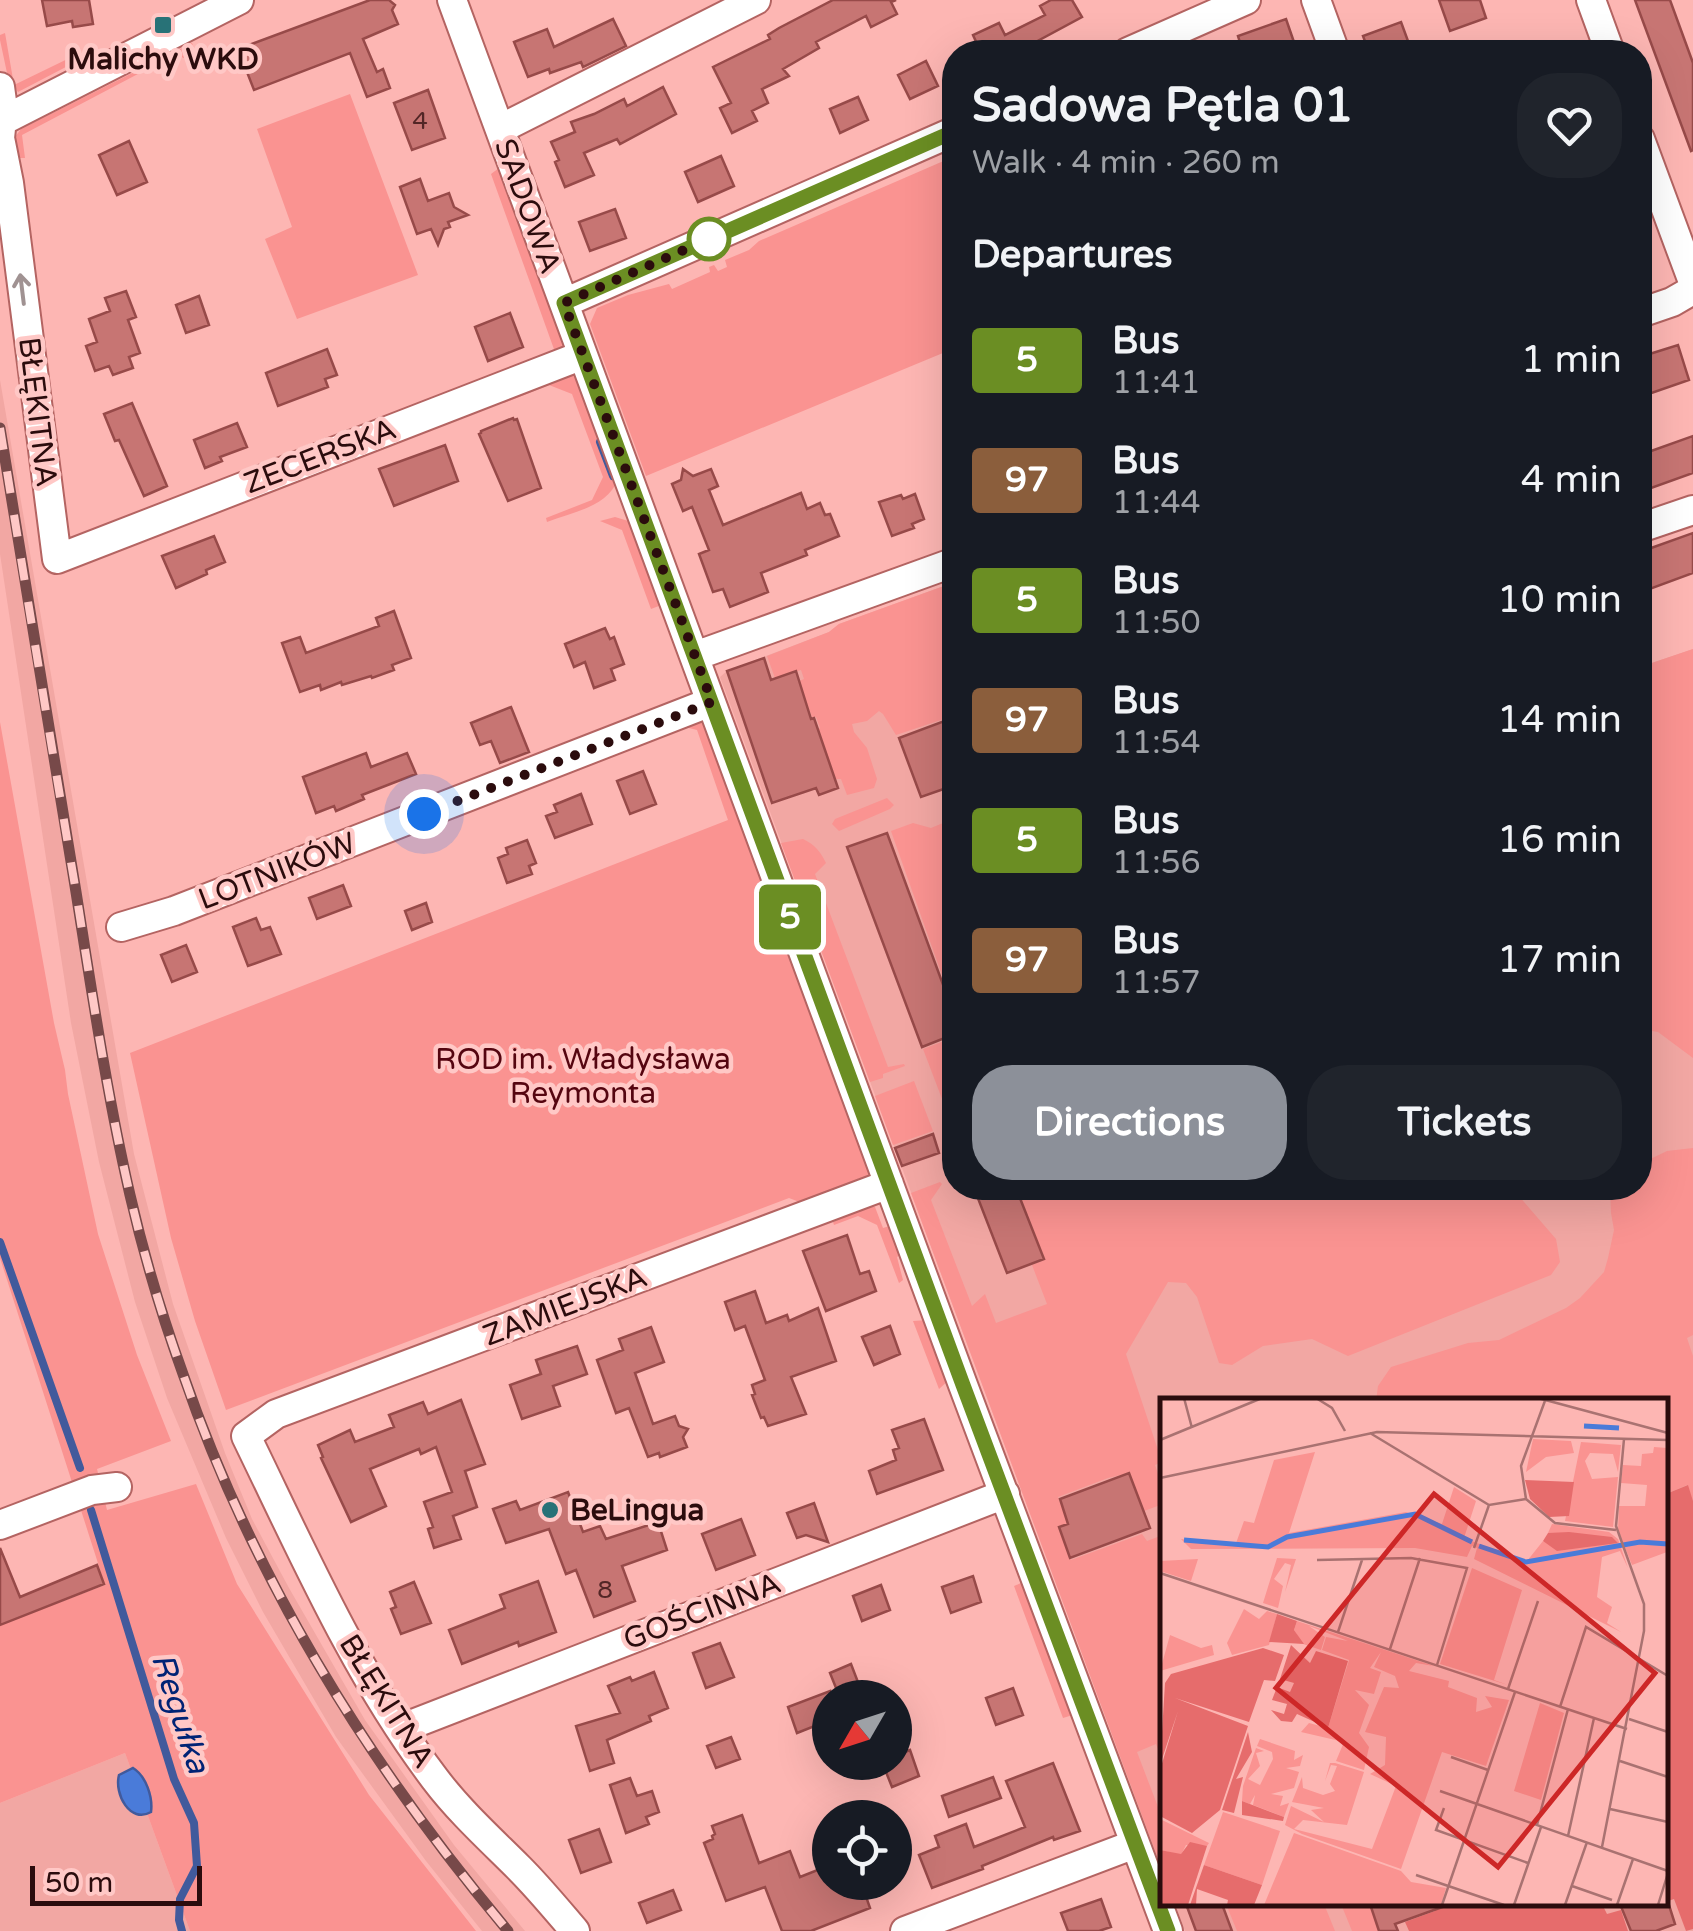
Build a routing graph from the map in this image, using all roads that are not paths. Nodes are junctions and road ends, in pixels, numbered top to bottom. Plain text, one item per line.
1 (238, 0) edge
2 (452, 0) edge
3 (756, 0) edge
4 (1246, 0) edge
5 (1316, 0) edge
6 (1591, 0) edge
7 (1155, 40) edge
8 (1331, 40) edge
9 (1606, 40) edge
10 (0, 87) edge
11 (1, 122) edge
12 (500, 129) junction
13 (942, 138) edge
14 (1652, 171) edge
15 (1693, 282) edge
16 (1693, 290) edge
17 (564, 303) junction
18 (1652, 309) edge
19 (583, 355) junction
20 (1693, 510) edge
21 (1652, 524) edge
22 (57, 559) joint
23 (942, 567) edge
24 (695, 656) junction
25 (712, 702) junction
26 (121, 927) dead end
27 (889, 1184) junction
28 (246, 1436) joint
29 (117, 1487) dead end
30 (1005, 1494) junction
31 (0, 1525) edge
32 (400, 1729) junction
33 (1135, 1844) junction
34 (576, 1931) edge
35 (905, 1931) edge
36 (1168, 1931) edge

1 - 11 street
2 - 12 street, SADOWA
3 - 12 street
4 - 7 street
5 - 8 street
6 - 9 street
10 - 11 street, BŁĘKITNA
22 -> 11 street, BŁĘKITNA
12 - 17 street, SADOWA
13 - 17 street
14 - 15 street
16 - 18 street
17 - 19 street, SADOWA
19 - 22 street, ZECERSKA
19 - 24 street, SADOWA
20 - 21 street
23 - 24 street
24 - 25 street, SADOWA
25 - 26 street, LOTNIKÓW
25 - 27 street, SADOWA
27 - 28 street, ZAMIEJSKA
27 - 30 street, SADOWA
28 - 32 street, BŁĘKITNA
29 - 31 street
30 - 32 street, GOŚCINNA
30 - 33 street, SADOWA
32 - 34 street, BŁĘKITNA
33 - 35 street
33 - 36 street, SADOWA

